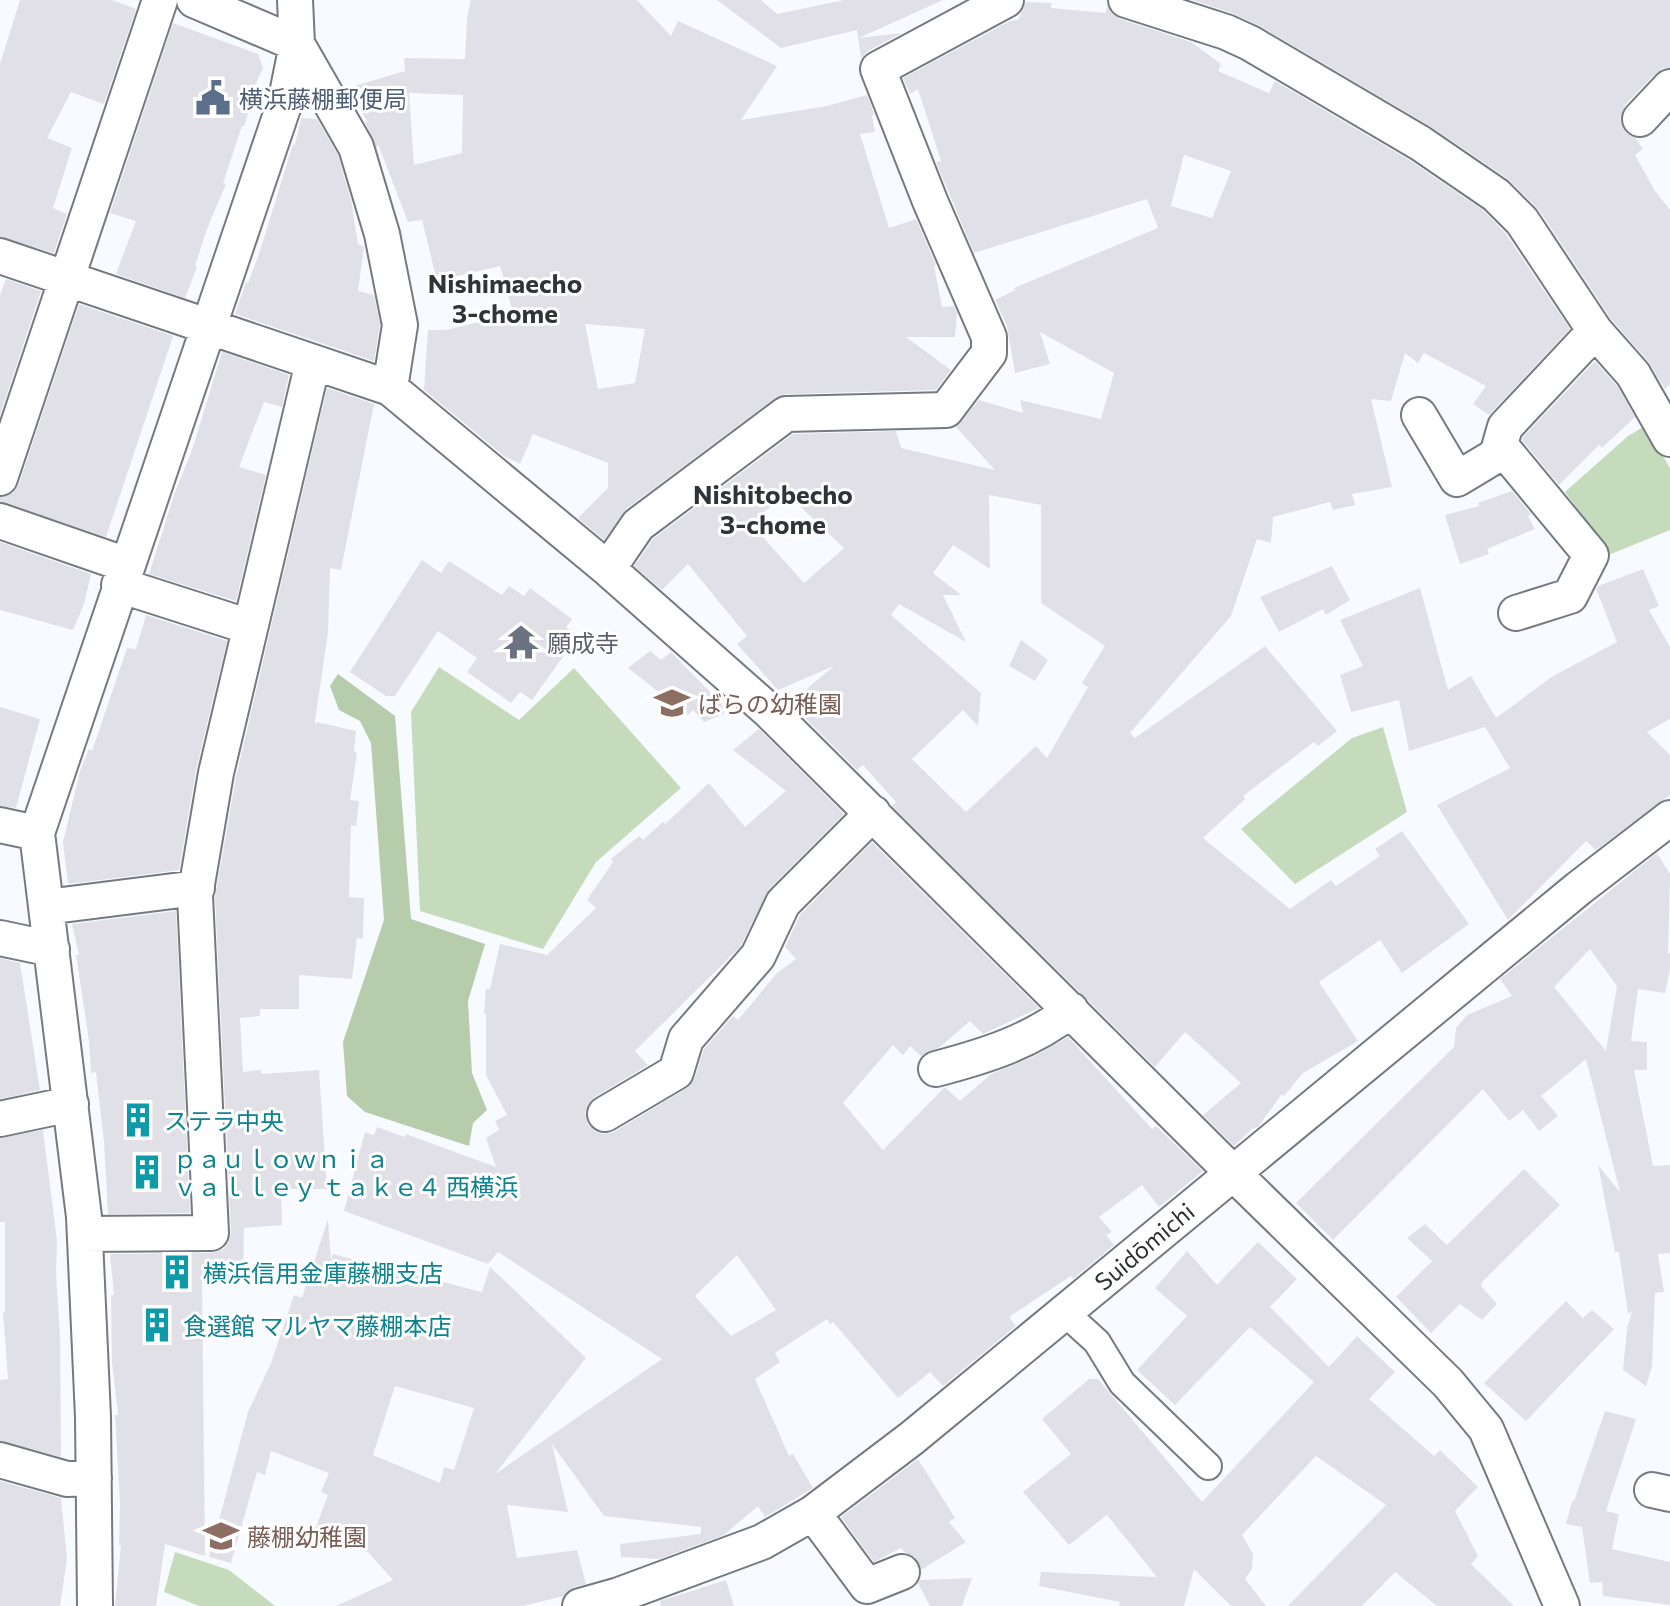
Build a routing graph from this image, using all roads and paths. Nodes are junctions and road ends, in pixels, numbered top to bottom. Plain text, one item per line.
1 (160, 0) edge
2 (194, 0) edge
3 (295, 0) edge
4 (1006, 0) edge
5 (1126, 0) edge
6 (297, 44) junction
7 (1670, 87) edge
8 (1640, 119) dead end
9 (0, 256) edge
10 (68, 279) junction
11 (208, 327) junction
12 (1595, 331) junction
13 (313, 362) junction
14 (390, 388) junction
15 (1419, 415) dead end
16 (1670, 439) edge
17 (1500, 445) junction
18 (0, 478) edge
19 (0, 521) edge
20 (608, 569) junction
21 (123, 575) junction
22 (1516, 613) dead end
23 (250, 627) junction
24 (873, 813) junction
25 (1670, 818) edge
26 (0, 825) edge
27 (37, 833) junction
28 (197, 888) junction
29 (46, 907) junction
30 (0, 938) edge
31 (52, 949) junction
32 (1071, 1010) junction
33 (936, 1069) dead end
34 (71, 1104) junction
35 (605, 1114) dead end
36 (0, 1119) edge
37 (1233, 1173) junction
38 (85, 1234) junction
39 (1064, 1312) junction
40 (0, 1460) edge
41 (1208, 1466) dead end
42 (94, 1478) junction
43 (813, 1513) junction
44 (902, 1572) dead end
45 (95, 1606) edge
46 (580, 1606) edge
47 (1562, 1606) edge

1 - 10 street
2 - 6 street
3 - 6 street
4 - 20 street
5 - 12 street
6 - 11 street
6 - 14 street
7 - 8 street
9 - 10 street
10 - 11 street
10 - 18 street
11 - 13 street
11 - 21 street
12 - 16 street
12 - 17 street
13 - 14 street
13 - 23 street
14 - 20 street
15 - 17 street
17 - 22 street
19 - 21 street
20 - 24 street
21 - 23 street
21 - 27 street
23 - 28 street
24 - 32 street
24 - 35 street
25 - 37 street, Suidōmichi
26 - 27 street
27 - 29 street
28 - 29 street
28 - 38 street
29 - 31 street
30 - 31 street
31 - 34 street
32 - 33 street
32 - 37 street
34 - 36 street
34 - 38 street
37 - 39 street, Suidōmichi
37 - 47 street
38 - 42 street
39 - 41 street
39 - 43 street, Suidōmichi
40 - 42 street
42 - 45 street
43 - 44 street
43 - 46 street, Suidōmichi

